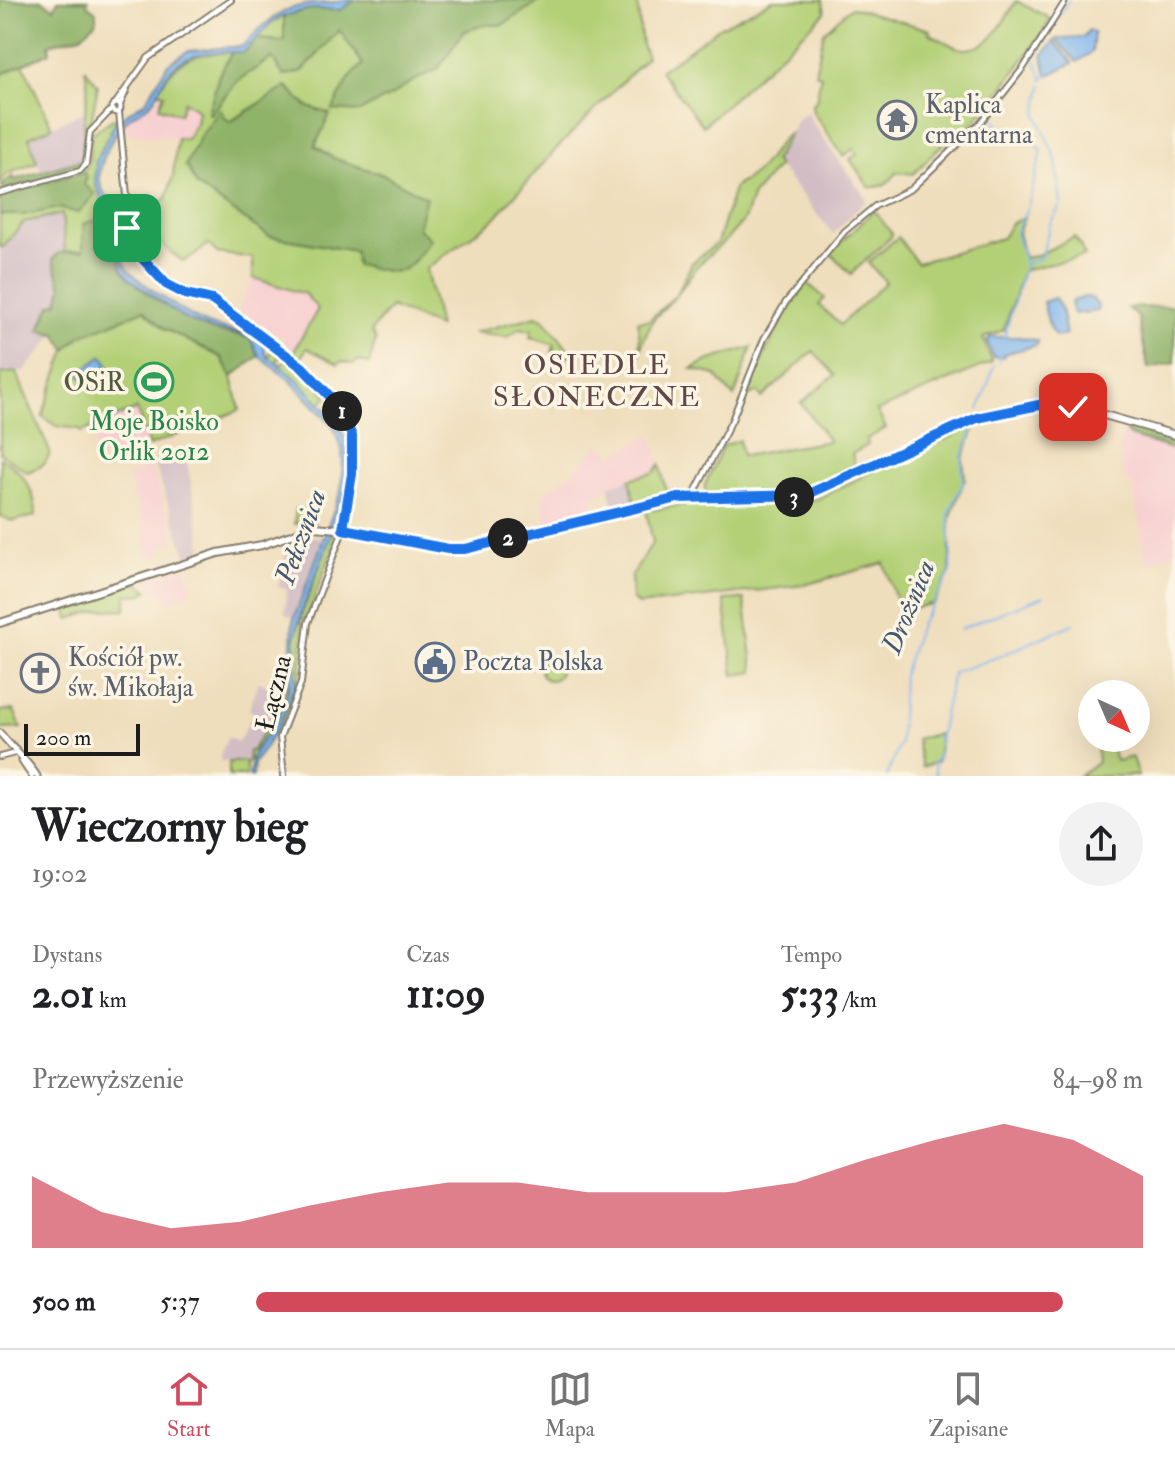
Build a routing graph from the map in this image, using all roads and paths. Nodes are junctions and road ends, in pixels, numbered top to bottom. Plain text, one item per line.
1 (231, 0) edge
2 (1066, 0) edge
3 (117, 110) junction
4 (0, 193) edge
5 (1175, 435) edge
6 (699, 484) junction
7 (692, 498) junction
8 (706, 498) junction
9 (340, 529) junction
10 (0, 623) edge
11 (0, 733) edge
12 (16, 753) junction
13 (0, 757) edge
14 (34, 776) edge
15 (284, 776) edge

1 - 3 street
2 - 6 street
3 - 4 street
3 - 9 street, Łączna
5 - 8 main road
6 - 7 street
6 - 8 street
7 - 8 main road
7 - 9 main road
9 - 10 main road
9 - 15 street, Łączna
11 - 12 main road
12 - 13 street
12 - 14 main road

